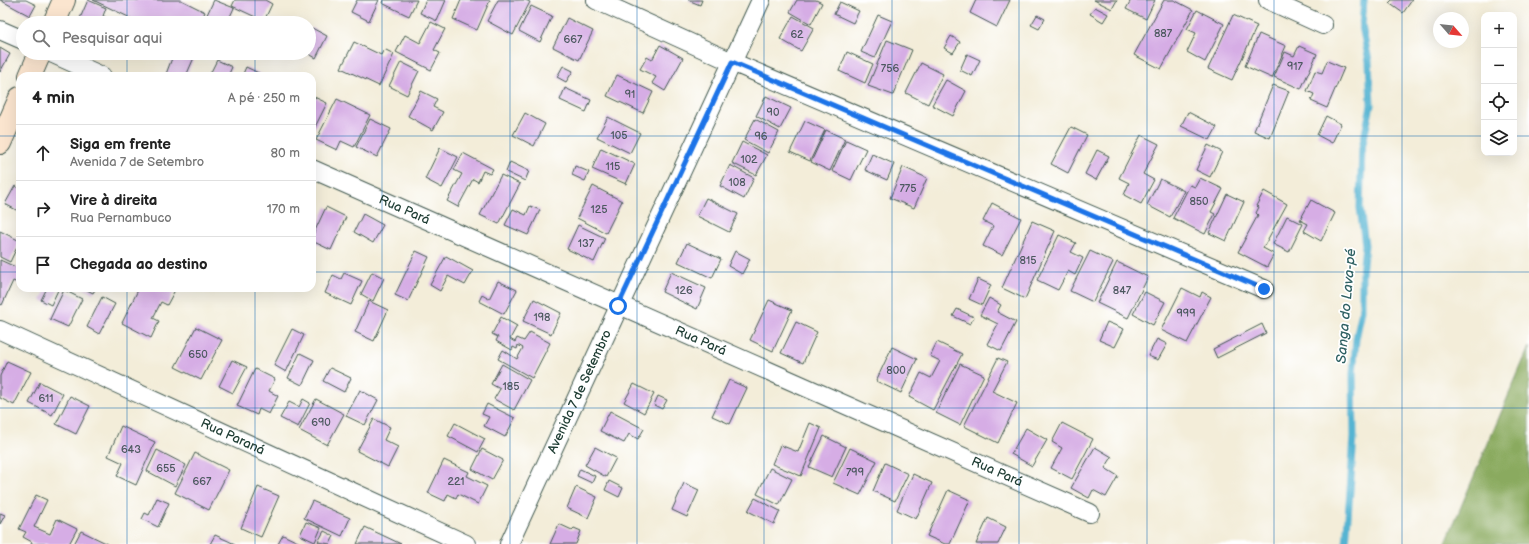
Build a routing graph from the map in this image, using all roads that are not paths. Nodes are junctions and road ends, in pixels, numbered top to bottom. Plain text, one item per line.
1 (64, 0) edge
2 (596, 0) edge
3 (761, 0) edge
4 (1268, 0) edge
5 (57, 16) edge
6 (1323, 25) dead end
7 (0, 30) edge
8 (16, 37) edge
9 (37, 60) edge
10 (67, 60) edge
11 (732, 62) junction
12 (32, 72) edge
13 (93, 72) edge
14 (16, 107) edge
15 (0, 143) edge
16 (316, 172) edge
17 (1264, 289) dead end
18 (618, 306) junction
19 (0, 330) edge
20 (1090, 513) dead end
21 (466, 544) edge
22 (509, 544) edge

1 - 5 street
2 - 11 street
3 - 11 street, Avenida 7 de Setembro
4 - 6 street
7 - 8 street
9 - 12 street
10 - 13 street
11 - 17 street
11 - 18 street, Avenida 7 de Setembro
14 - 15 street
16 - 18 street, Rua Pará
18 - 20 street, Rua Pará
18 - 22 street, Avenida 7 de Setembro
19 - 21 street, Rua Paraná

